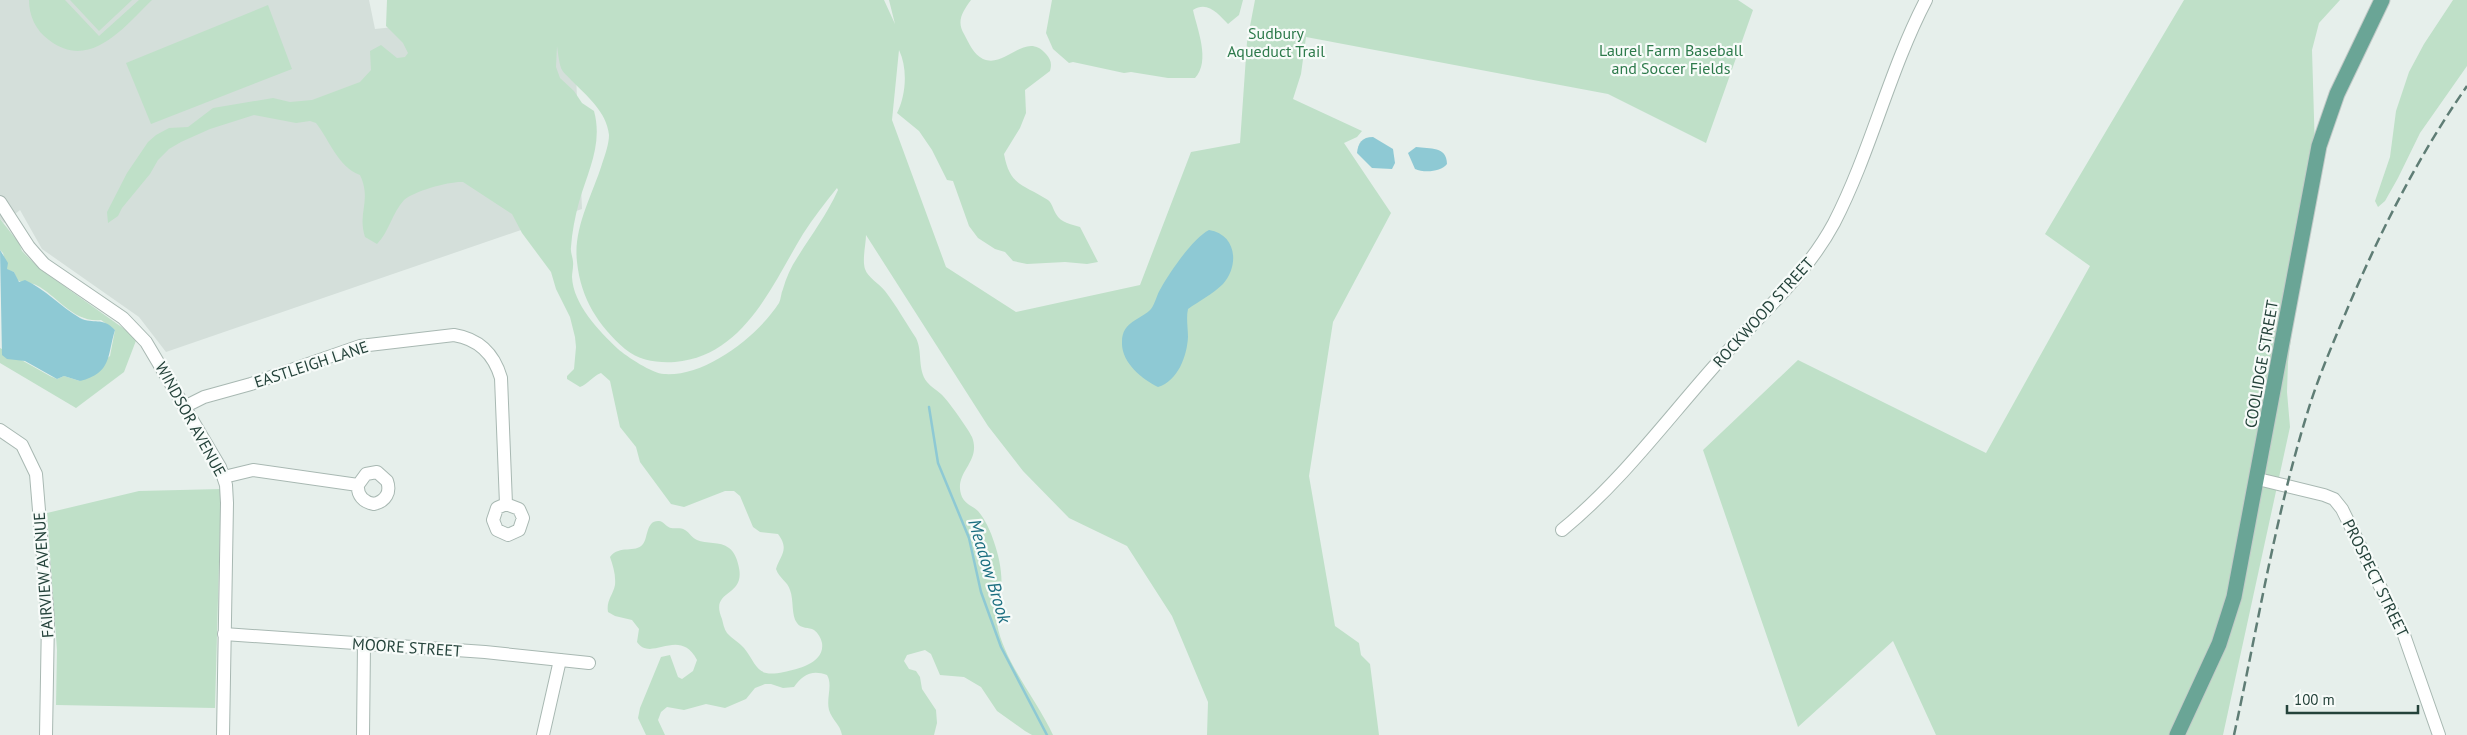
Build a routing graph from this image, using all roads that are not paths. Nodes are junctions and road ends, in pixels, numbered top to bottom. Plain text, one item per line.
1 (1926, 0) edge
2 (2382, 0) edge
3 (0, 202) edge
4 (186, 406) junction
5 (0, 430) edge
6 (224, 477) junction
7 (2258, 479) junction
8 (358, 485) dead end
9 (506, 504) dead end
10 (1562, 530) dead end
11 (224, 634) junction
12 (364, 644) junction
13 (560, 660) junction
14 (589, 663) dead end
15 (46, 735) edge
16 (223, 735) edge
17 (363, 735) edge
18 (543, 735) edge
19 (2177, 735) edge
20 (2439, 735) edge

1 - 10 street, ROCKWOOD STREET
2 - 7 main road, COOLIDGE STREET
3 - 4 street, WINDSOR AVENUE
4 - 6 street, WINDSOR AVENUE
4 - 9 street, EASTLEIGH LANE
5 - 15 street, FAIRVIEW AVENUE
6 - 8 street
6 - 11 street, WINDSOR AVENUE
7 - 19 main road, COOLIDGE STREET
7 - 20 street, PROSPECT STREET
11 - 12 street, MOORE STREET
11 - 16 street, WINDSOR AVENUE
12 - 13 street, MOORE STREET
12 - 17 street
13 - 14 street, MOORE STREET
13 - 18 street

